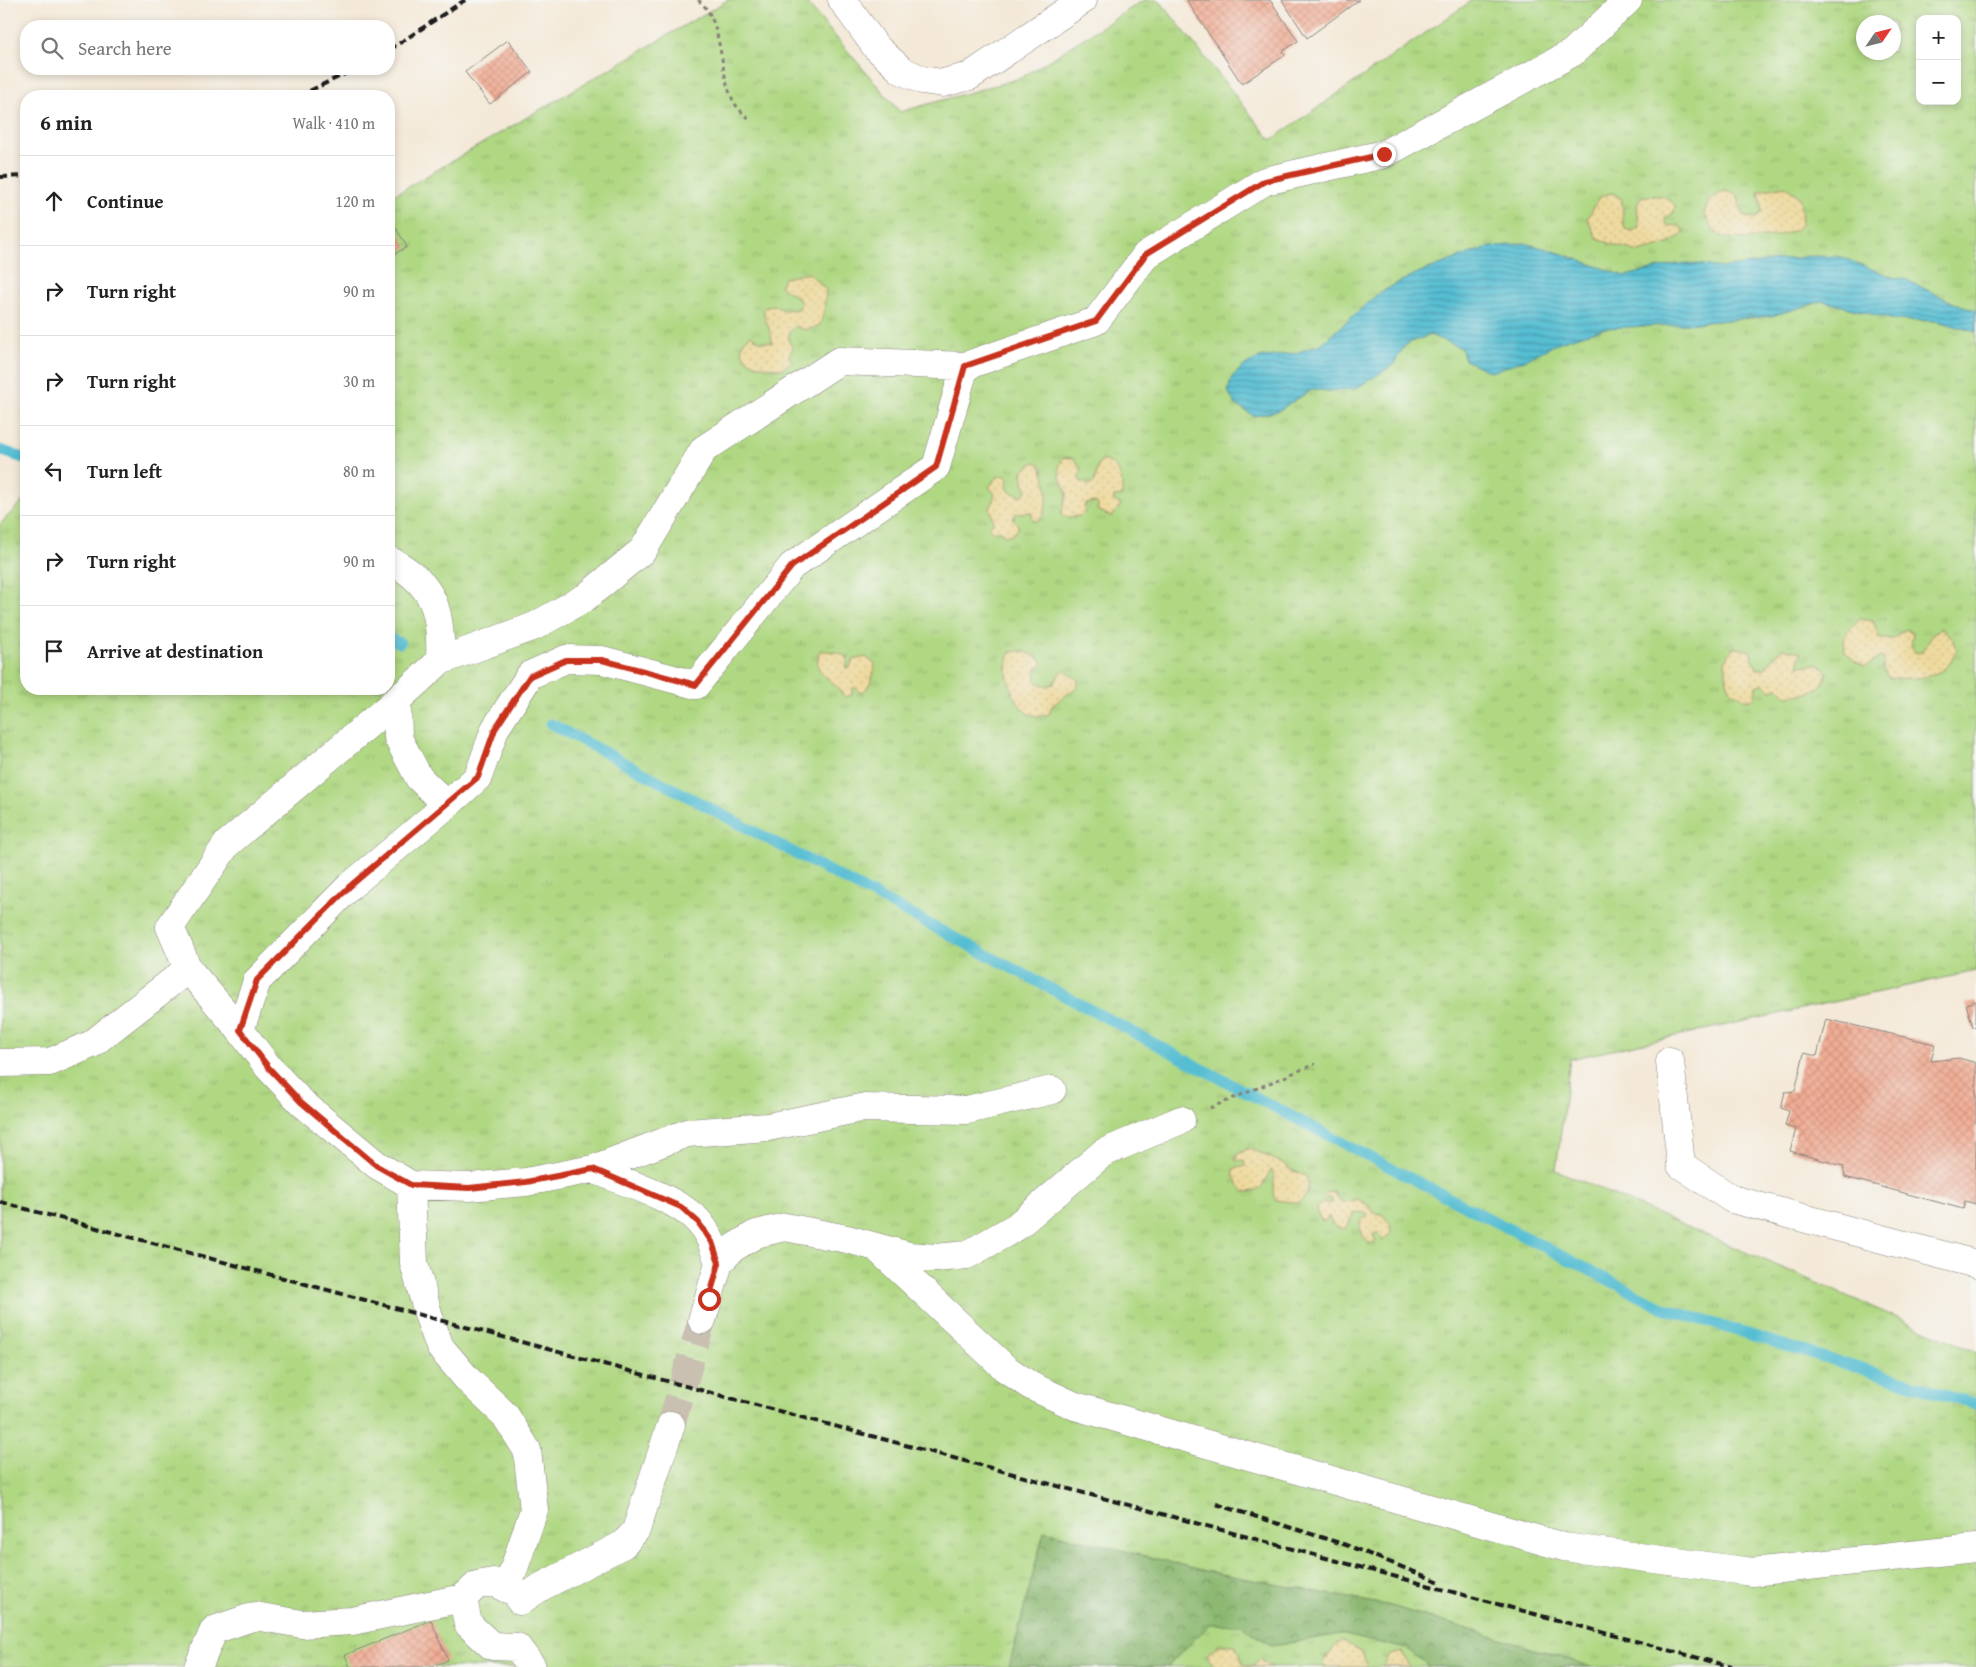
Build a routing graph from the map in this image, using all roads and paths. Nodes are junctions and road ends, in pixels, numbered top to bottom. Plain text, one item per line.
1 (698, 0) edge
2 (842, 0) edge
3 (1083, 0) edge
4 (1628, 0) edge
5 (750, 119) dead end
6 (965, 366) junction
7 (395, 564) edge
8 (440, 661) junction
9 (397, 700) junction
10 (447, 806) junction
11 (188, 969) junction
12 (240, 1030) junction
13 (1670, 1061) dead end
14 (0, 1063) edge
15 (1315, 1064) dead end
16 (1052, 1090) dead end
17 (1182, 1120) joint
18 (593, 1169) junction
19 (411, 1185) junction
20 (877, 1248) junction
21 (719, 1263) junction
22 (1976, 1264) edge
23 (702, 1320) tunnel mouth
24 (671, 1425) tunnel mouth
25 (1976, 1548) edge
26 (463, 1598) junction
27 (520, 1601) dead end
28 (198, 1667) edge
29 (532, 1667) edge

1 - 5 path
2 - 3 street
4 - 6 street
6 - 8 street
6 - 10 street
7 - 8 street
8 - 9 street
9 - 10 street
9 - 11 street
10 - 12 street
11 - 12 street
11 - 14 street
12 - 19 street
13 - 22 street
15 - 17 path
16 - 18 street
17 - 20 street
18 - 19 street
18 - 21 street
19 - 26 street
20 - 21 street
20 - 25 street
21 - 23 street
24 - 27 street
26 - 28 street
26 - 29 street

